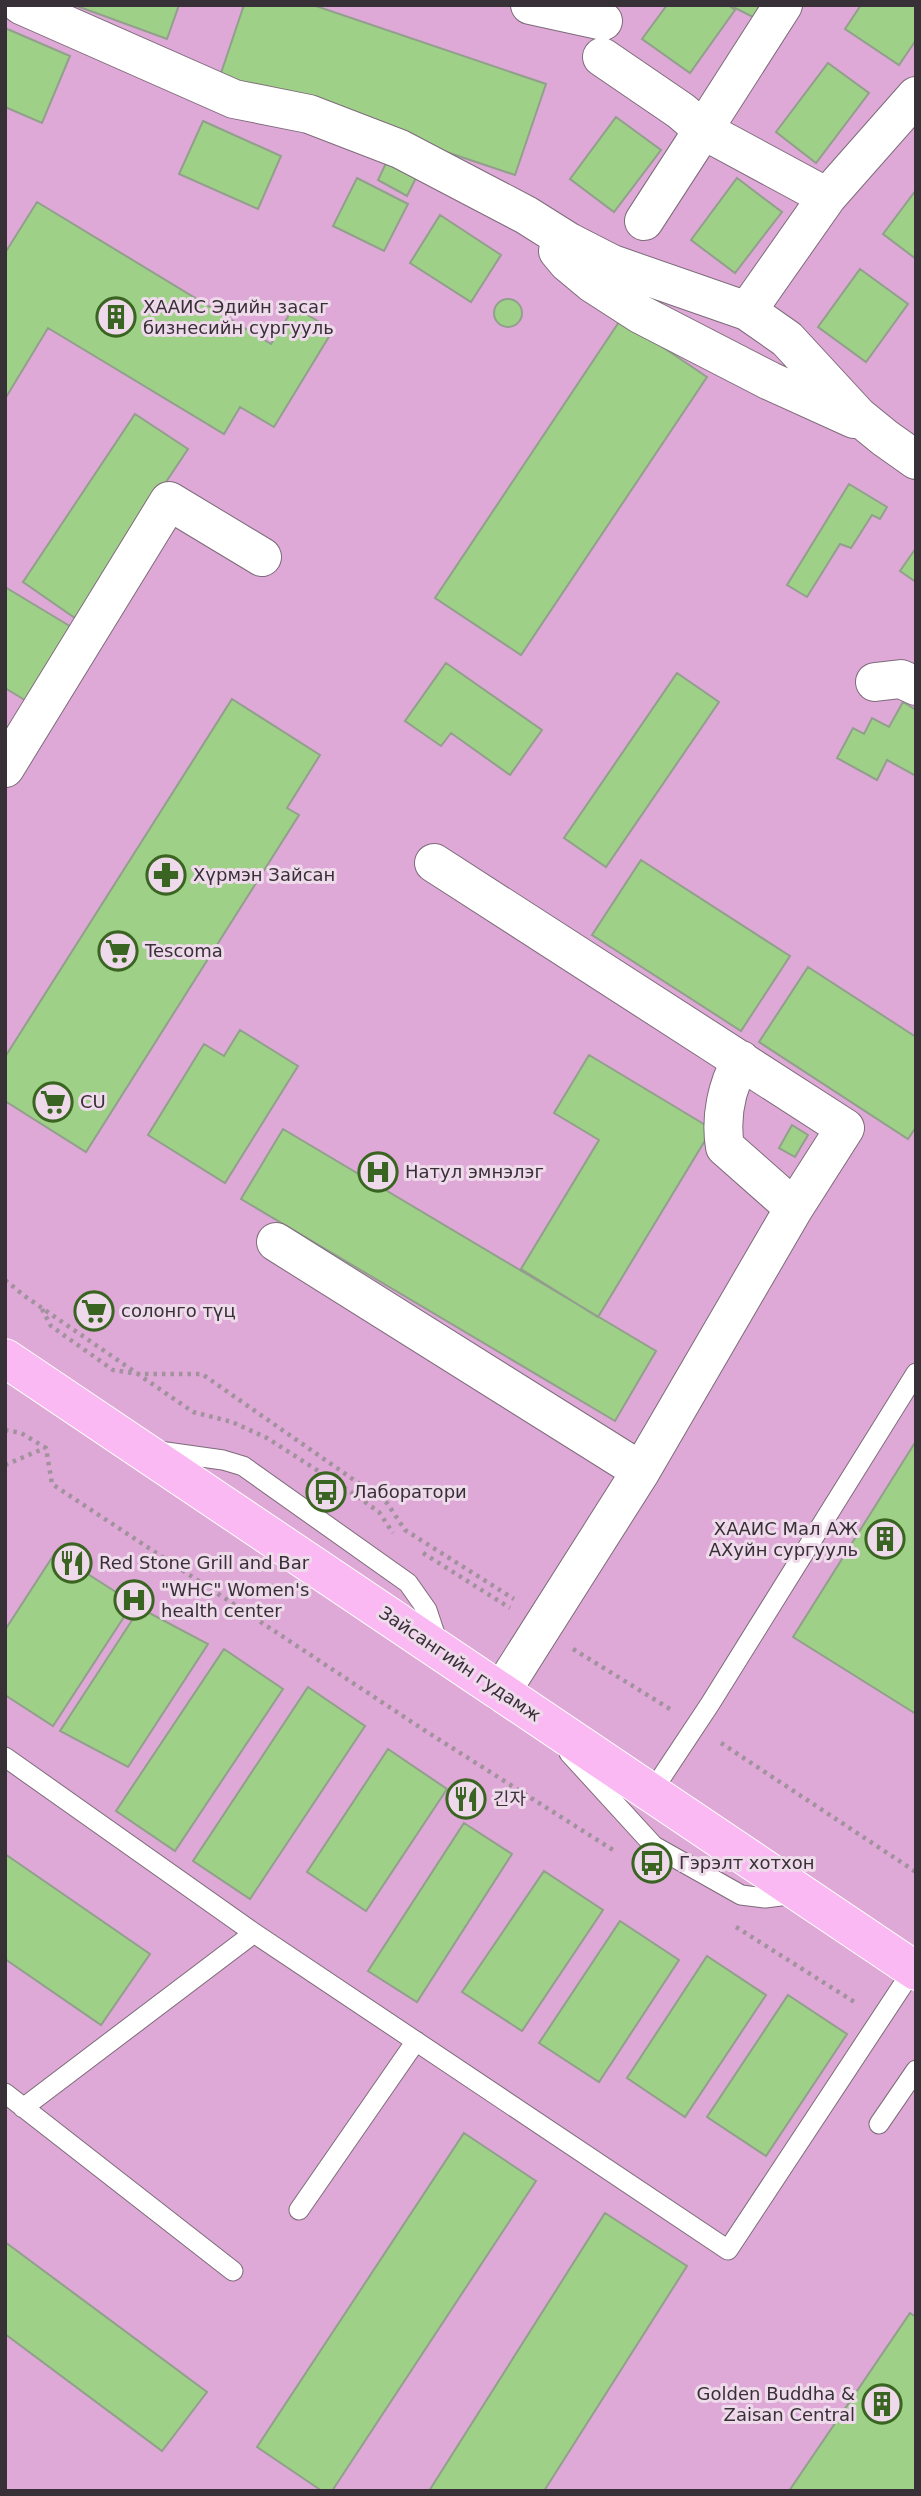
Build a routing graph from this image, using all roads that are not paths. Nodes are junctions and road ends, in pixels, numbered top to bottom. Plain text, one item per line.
1 (21, 5) edge
2 (530, 5) edge
3 (782, 5) edge
4 (916, 96) edge
5 (703, 130) junction
6 (827, 197) junction
7 (533, 220) junction
8 (645, 221) dead end
9 (747, 311) junction
10 (875, 431) junction
11 (916, 460) edge
12 (262, 558) dead end
13 (876, 682) dead end
14 (916, 687) edge
15 (5, 768) edge
16 (433, 863) dead end
17 (741, 1060) junction
18 (794, 1208) junction
19 (276, 1242) dead end
20 (5, 1358) edge
21 (916, 1373) edge
22 (641, 1471) junction
23 (500, 1692) junction
24 (532, 1713) junction
25 (5, 1757) edge
26 (651, 1793) junction
27 (801, 1893) junction
28 (254, 1933) junction
29 (915, 1968) edge
30 (416, 2041) junction
31 (916, 2070) edge
32 (5, 2093) edge
33 (23, 2108) junction
34 (879, 2124) dead end
35 (299, 2210) dead end
36 (233, 2271) dead end

1 - 7 street
2 - 5 street
3 - 5 street
4 - 6 street
5 - 6 street
5 - 8 street
6 - 9 street
7 - 9 street
7 - 10 street
9 - 10 street
10 - 11 street
12 - 15 street
13 - 14 street
16 - 17 street
17 - 18 street
17 - 18 street
18 - 22 street
19 - 22 street
20 - 23 main road, Зайсангийн гудамж
21 - 26 lane
22 - 23 street
23 - 24 main road, Зайсангийн гудамж
24 - 26 main road, Зайсангийн гудамж
24 - 27 lane
25 - 28 lane
26 - 27 main road, Зайсангийн гудамж
27 - 29 main road, Зайсангийн гудамж
28 - 30 lane
28 - 33 lane
29 - 30 lane
30 - 35 lane
31 - 34 lane
32 - 33 lane
33 - 36 lane

